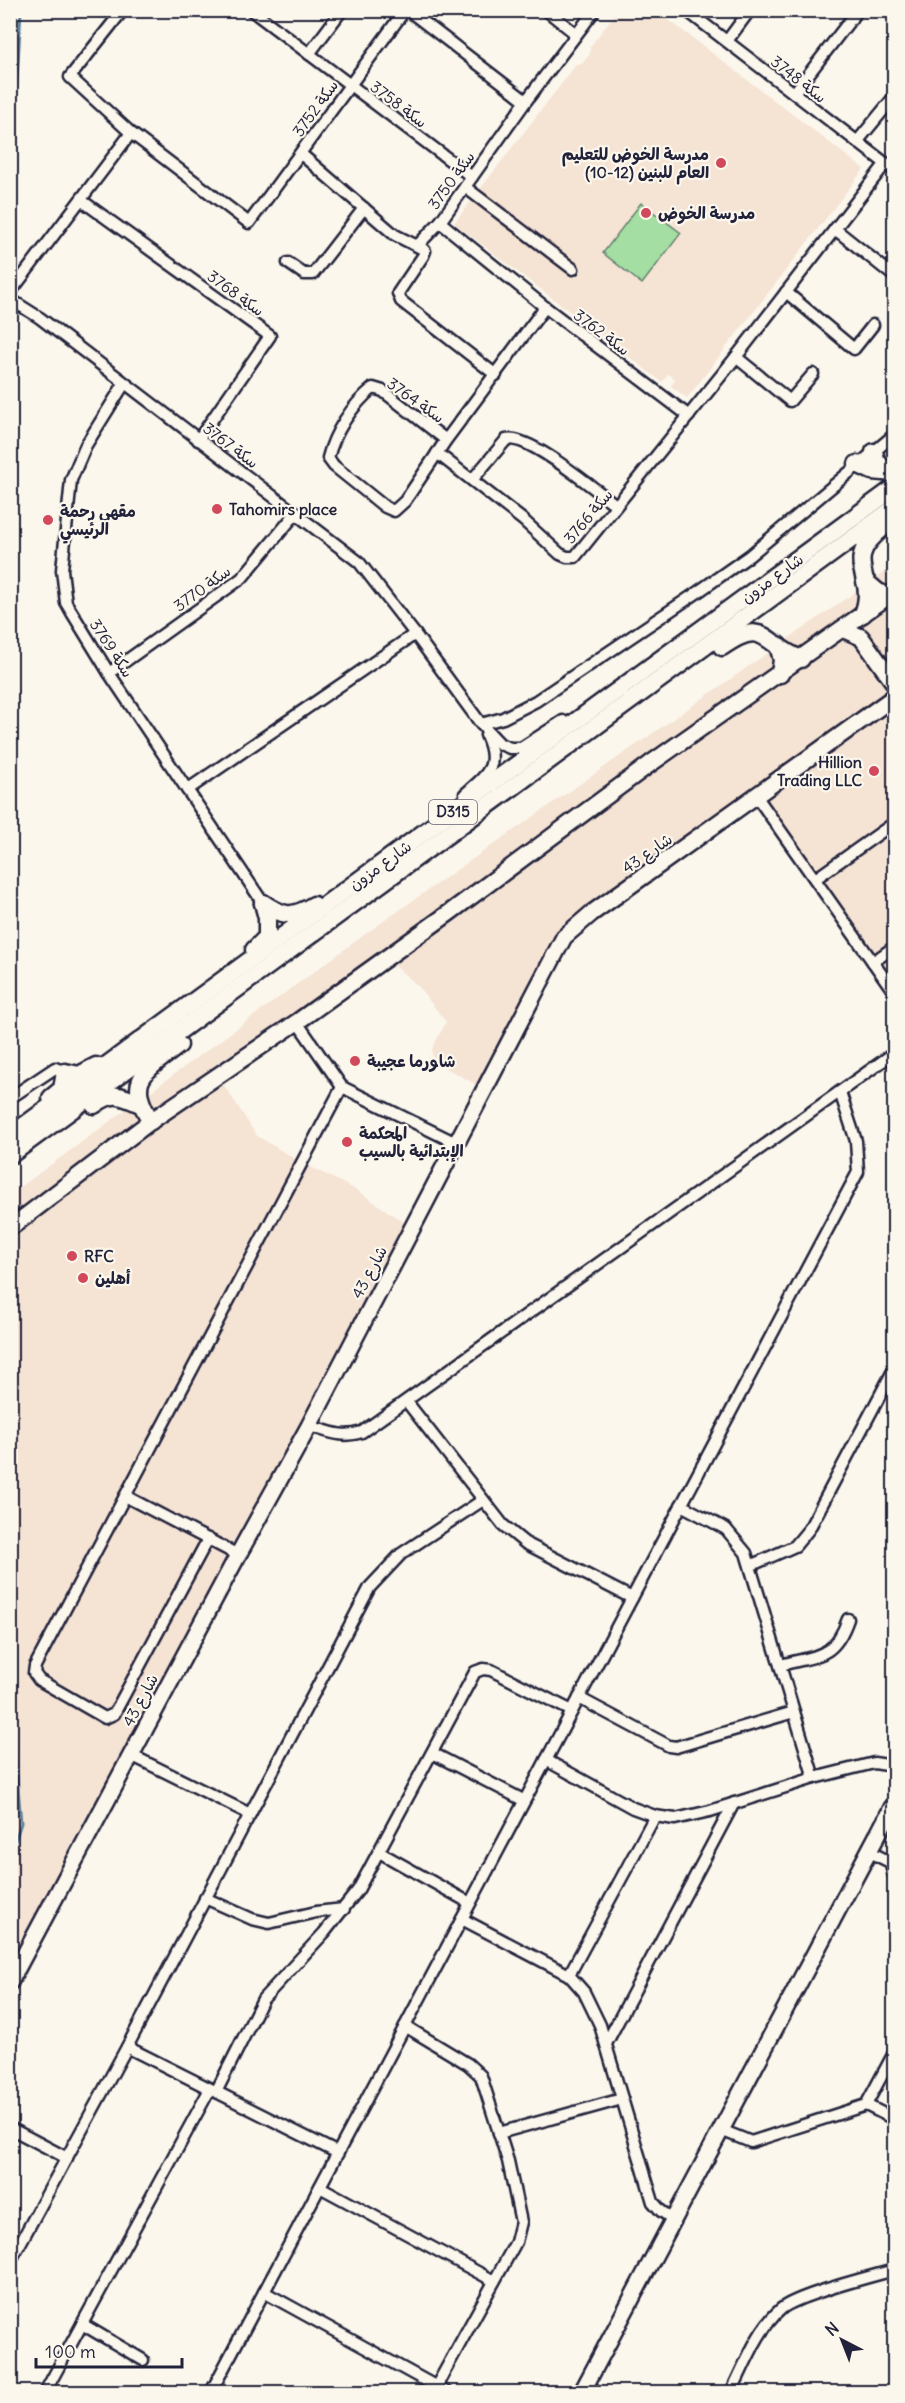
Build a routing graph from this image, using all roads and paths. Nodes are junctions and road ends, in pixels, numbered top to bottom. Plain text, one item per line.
1 (123, 10) edge
2 (251, 10) edge
3 (342, 10) edge
4 (406, 10) edge
5 (546, 10) edge
6 (595, 10) edge
7 (686, 10) edge
8 (750, 10) edge
9 (858, 10) edge
10 (576, 34) junction
11 (727, 41) junction
12 (309, 54) junction
13 (350, 85) junction
14 (794, 93) junction
15 (894, 97) edge
16 (526, 101) junction
17 (131, 133) junction
18 (856, 142) junction
19 (301, 154) junction
20 (890, 166) edge
21 (469, 182) junction
22 (81, 200) junction
23 (364, 208) junction
24 (440, 222) junction
25 (835, 229) junction
26 (418, 245) junction
27 (288, 263) dead end
28 (573, 269) dead end
29 (894, 276) edge
30 (786, 292) junction
31 (10, 293) edge
32 (10, 298) edge
33 (545, 307) junction
34 (873, 325) dead end
35 (736, 357) junction
36 (813, 374) dead end
37 (496, 375) junction
38 (124, 384) junction
39 (688, 416) junction
40 (894, 435) edge
41 (198, 440) junction
42 (446, 440) junction
43 (874, 452) junction
44 (437, 453) junction
45 (857, 464) junction
46 (893, 478) edge
47 (472, 480) junction
48 (616, 505) junction
49 (894, 508) edge
50 (297, 512) junction
51 (894, 519) edge
52 (865, 581) junction
53 (892, 594) edge
54 (863, 614) junction
55 (842, 629) junction
56 (415, 634) junction
57 (861, 637) junction
58 (778, 645) junction
59 (801, 659) junction
60 (110, 672) junction
61 (780, 674) junction
62 (894, 683) edge
63 (894, 697) edge
64 (613, 704) junction
65 (481, 724) junction
66 (187, 790) junction
67 (757, 797) junction
68 (894, 823) edge
69 (427, 831) junction
70 (370, 873) junction
71 (815, 879) junction
72 (263, 903) junction
73 (894, 947) edge
74 (873, 962) junction
75 (244, 984) junction
76 (894, 992) edge
77 (176, 1013) junction
78 (297, 1022) junction
79 (894, 1053) edge
80 (65, 1072) junction
81 (342, 1087) junction
82 (840, 1092) junction
83 (10, 1098) edge
84 (140, 1104) junction
85 (151, 1121) junction
86 (14, 1133) edge
87 (456, 1143) junction
88 (10, 1155) edge
89 (10, 1161) edge
90 (10, 1228) edge
91 (894, 1369) edge
92 (407, 1402) junction
93 (309, 1426) junction
94 (125, 1496) junction
95 (483, 1500) junction
96 (681, 1505) junction
97 (208, 1539) junction
98 (238, 1555) junction
99 (752, 1565) junction
100 (632, 1598) junction
101 (848, 1619) dead end
102 (781, 1665) junction
103 (579, 1698) junction
104 (572, 1711) junction
105 (795, 1712) junction
106 (432, 1753) junction
107 (131, 1755) junction
108 (546, 1760) junction
109 (894, 1766) edge
110 (814, 1778) junction
111 (523, 1800) junction
112 (734, 1803) junction
113 (894, 1804) edge
114 (250, 1814) junction
115 (655, 1816) junction
116 (379, 1852) junction
117 (870, 1852) junction
118 (894, 1876) edge
119 (205, 1898) junction
120 (470, 1904) junction
121 (344, 1909) junction
122 (462, 1919) junction
123 (569, 1975) junction
124 (10, 1982) edge
125 (405, 2026) junction
126 (606, 2044) junction
127 (127, 2047) junction
128 (894, 2053) edge
129 (213, 2090) junction
130 (622, 2099) junction
131 (866, 2104) junction
132 (894, 2119) edge
133 (10, 2128) edge
134 (721, 2130) junction
135 (500, 2133) junction
136 (338, 2153) junction
137 (67, 2158) junction
138 (320, 2187) junction
139 (674, 2220) junction
140 (10, 2262) edge
141 (894, 2270) edge
142 (494, 2281) junction
143 (264, 2292) junction
144 (82, 2324) junction
145 (143, 2360) dead end
146 (441, 2390) edge
147 (589, 2390) edge
148 (45, 2392) edge
149 (211, 2392) edge
150 (731, 2392) edge

1 - 17 street
2 - 12 street, سكة 3758
3 - 12 street
4 - 13 street, سكة 3752
4 - 16 street
5 - 10 street
6 - 10 street, سكة 3750
7 - 11 street, سكة 3748
8 - 11 street
9 - 14 street
10 - 16 street, سكة 3750
11 - 14 street, سكة 3748
12 - 13 street, سكة 3758
13 - 19 street, سكة 3752
13 - 21 street, سكة 3758
14 - 18 street, سكة 3748
15 - 18 street
16 - 21 street, سكة 3750
17 - 19 street, سكة 3752
17 - 22 street
18 - 20 street, سكة 3748
19 - 23 street
20 - 25 street
21 - 24 street, سكة 3750
21 - 28 street, سكة 3758
22 - 31 street
22 - 41 street, سكة 3768
23 - 26 street
23 - 27 street
24 - 26 street, سكة 3750
24 - 33 street, سكة 3762
25 - 29 street
25 - 30 street
26 - 37 street
30 - 34 street
30 - 35 street
32 - 38 street, سكة 3767
33 - 37 street, سكة 3764
33 - 39 street, سكة 3762
35 - 36 street
35 - 39 street
37 - 42 street, سكة 3764
38 - 41 street, سكة 3767
38 - 60 street, سكة 3769
39 - 48 street, سكة 3766
40 - 43 street
41 - 50 street, سكة 3767
42 - 44 street, سكة 3764
42 - 44 street, سكة 3764
43 - 45 street
43 - 46 main road
44 - 47 street, سكة 3766
45 - 46 main road
45 - 65 street
46 - 64 main road, شارع مزون / D315
47 - 48 street
47 - 48 street, سكة 3766
49 - 64 main road, شارع مزون / D315
50 - 56 street, سكة 3767
50 - 60 street, سكة 3770
51 - 52 main road
52 - 53 main road
52 - 54 main road
53 - 54 street
54 - 55 street
54 - 57 street
55 - 57 street
55 - 59 street
56 - 65 street, سكة 3767
56 - 66 street
57 - 62 street
58 - 59 main road
58 - 61 main road
58 - 64 main road
59 - 61 street
60 - 66 street, سكة 3769
61 - 78 street
63 - 67 street, شارع 43
64 - 65 street
64 - 69 main road, شارع مزون / D315
64 - 75 main road, شارع مزون / D315
65 - 69 street
66 - 72 street, سكة 3769
67 - 71 street
67 - 87 street, شارع 43
68 - 71 street
69 - 70 main road, شارع مزون / D315
70 - 72 main road
70 - 77 main road, شارع مزون / D315
71 - 74 street
72 - 77 main road
73 - 74 street
74 - 76 street
75 - 84 main road
75 - 88 main road, شارع مزون / D315
77 - 80 main road
77 - 86 main road, شارع مزون / D315
78 - 81 street
78 - 85 street
79 - 82 street
80 - 83 street
80 - 86 main road
81 - 87 street
81 - 94 street
82 - 92 street
82 - 96 street
84 - 85 main road
84 - 89 main road
85 - 90 street
87 - 93 street, شارع 43
91 - 99 street
92 - 93 street
92 - 95 street
93 - 98 street, شارع 43
94 - 97 street
94 - 97 street
95 - 100 street
95 - 114 street
96 - 99 street
96 - 100 street
97 - 98 street
98 - 107 street, شارع 43
99 - 102 street
100 - 103 street
101 - 102 street
102 - 105 street
103 - 104 street
103 - 105 street
104 - 106 street
104 - 108 street
105 - 110 street
106 - 111 street
106 - 116 street
107 - 114 street
107 - 124 street, شارع 43
108 - 111 street
108 - 115 street
109 - 110 street
110 - 112 street
111 - 120 street
112 - 115 street
112 - 126 street
113 - 117 street
114 - 119 street
115 - 123 street
116 - 120 street
116 - 121 street
117 - 118 street
117 - 134 street
119 - 121 street
119 - 127 street
120 - 122 street
121 - 129 street
122 - 123 street
122 - 125 street
123 - 126 street
125 - 135 street
125 - 136 street
126 - 130 street
127 - 129 street
127 - 137 street
128 - 131 street
129 - 136 street
129 - 144 street
130 - 135 street
130 - 139 street
131 - 132 street
131 - 134 street
133 - 137 street
134 - 139 street
135 - 142 street
136 - 138 street
137 - 140 street
138 - 142 street
138 - 143 street
139 - 147 street
141 - 150 street
142 - 146 street
143 - 146 street
143 - 149 street
144 - 145 street
144 - 148 street

